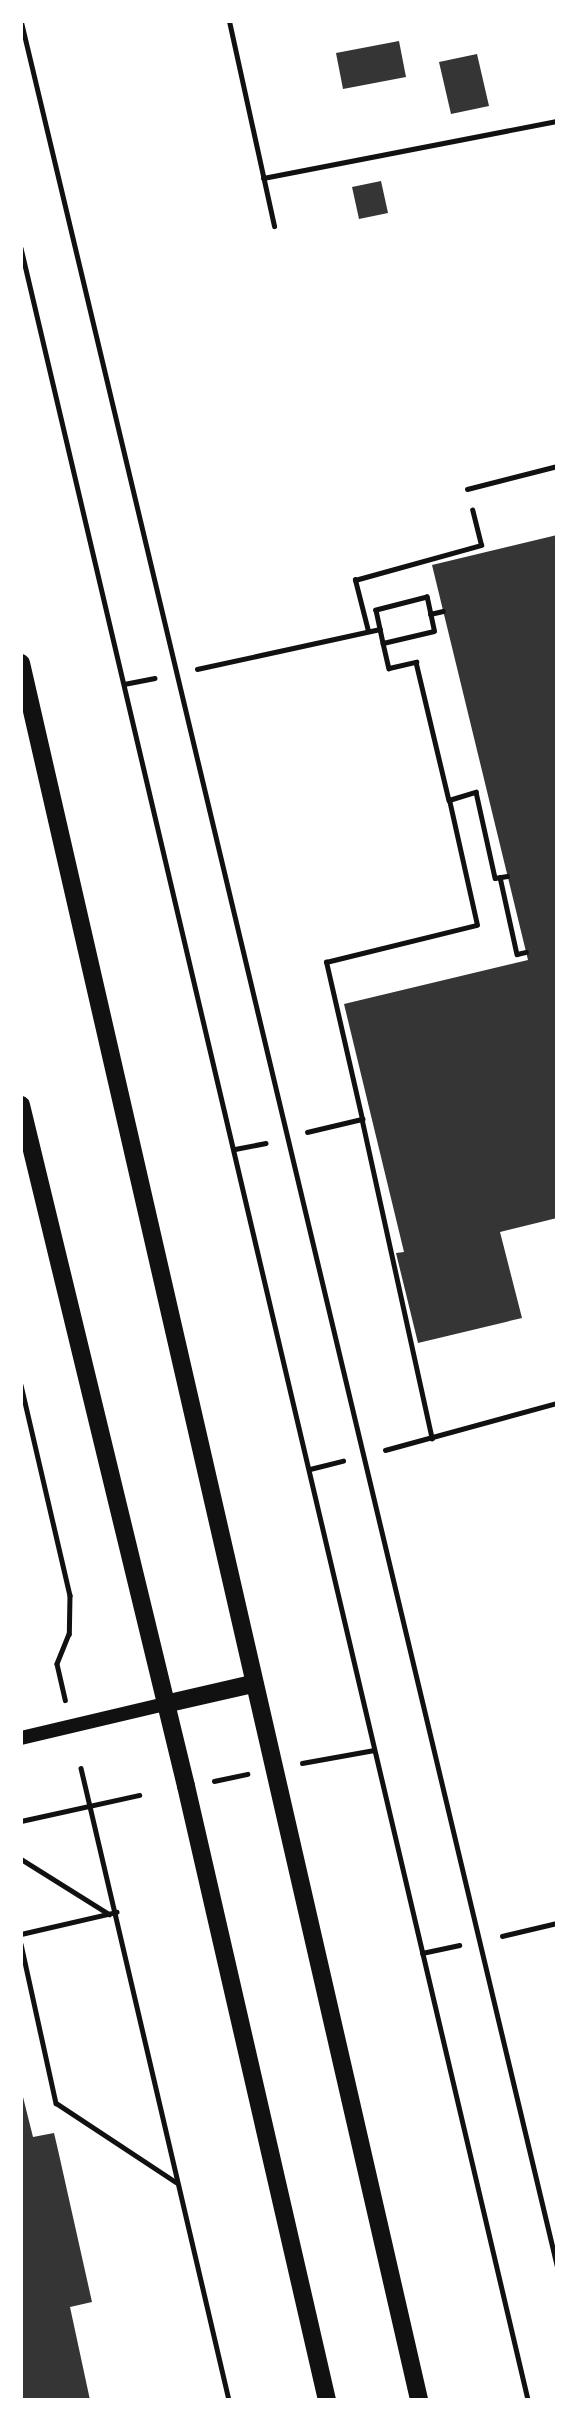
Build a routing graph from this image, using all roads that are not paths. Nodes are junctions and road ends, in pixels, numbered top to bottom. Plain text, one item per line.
1 (229, 21) edge
2 (21, 22) edge
3 (557, 121) edge
4 (263, 178) junction
5 (274, 226) dead end
6 (557, 466) edge
7 (467, 489) road end
8 (21, 663) edge
9 (21, 1105) edge
10 (252, 1684) junction
11 (165, 1704) junction
12 (21, 1738) edge
13 (557, 2266) edge
14 (327, 2400) edge
15 (419, 2400) edge

1 - 4 lane
2 - 13 lane
3 - 4 lane
4 - 5 lane
6 - 7 lane
8 - 10 main road
9 - 11 main road
10 - 11 main road
10 - 15 main road
11 - 12 main road
11 - 14 main road

